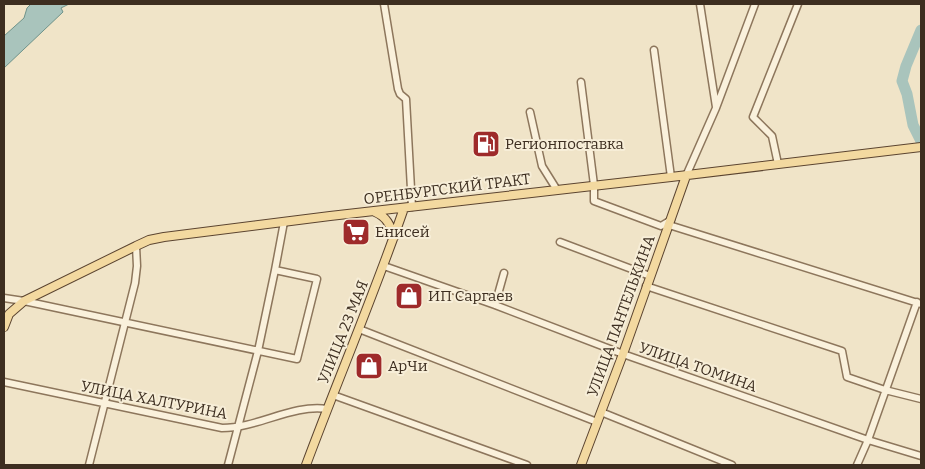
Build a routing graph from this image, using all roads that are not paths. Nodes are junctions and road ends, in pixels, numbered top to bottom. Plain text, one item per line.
1 (384, 4) edge
2 (700, 4) edge
3 (755, 4) edge
4 (798, 4) edge
5 (654, 50) dead end
6 (581, 82) dead end
7 (716, 108) junction
8 (530, 112) dead end
9 (921, 147) edge
10 (778, 164) junction
11 (686, 176) junction
12 (671, 177) junction
13 (594, 185) junction
14 (557, 190) junction
15 (408, 208) junction
16 (373, 212) junction
17 (284, 222) junction
18 (670, 222) junction
19 (394, 238) junction
20 (560, 242) dead end
21 (136, 246) junction
22 (384, 266) junction
23 (275, 270) junction
24 (504, 273) dead end
25 (650, 276) junction
26 (646, 286) junction
27 (4, 298) edge
28 (24, 301) junction
29 (919, 303) edge
30 (495, 305) junction
31 (125, 322) junction
32 (4, 327) edge
33 (359, 329) junction
34 (258, 351) junction
35 (622, 354) junction
36 (4, 382) edge
37 (885, 390) junction
38 (333, 395) junction
39 (921, 399) edge
40 (105, 404) junction
41 (327, 409) junction
42 (601, 412) junction
43 (597, 422) junction
44 (237, 427) junction
45 (868, 440) junction
46 (921, 456) edge
47 (89, 465) edge
48 (228, 465) edge
49 (306, 465) edge
50 (527, 465) edge
51 (581, 465) edge
52 (732, 465) edge
53 (858, 465) edge

1 - 15 street
2 - 7 street
3 - 7 street
4 - 10 street
5 - 12 street
6 - 13 street
7 - 11 street
8 - 14 street
9 - 10 main road, ОРЕНБУРГСКИЙ ТРАКТ
10 - 11 main road, ОРЕНБУРГСКИЙ ТРАКТ
11 - 12 main road, ОРЕНБУРГСКИЙ ТРАКТ
11 - 18 main road, УЛИЦА ПАНТЕЛЬКИНА
12 - 13 main road, ОРЕНБУРГСКИЙ ТРАКТ
13 - 14 main road, ОРЕНБУРГСКИЙ ТРАКТ
13 - 18 street
14 - 15 main road, ОРЕНБУРГСКИЙ ТРАКТ
15 - 16 main road, ОРЕНБУРГСКИЙ ТРАКТ
15 - 19 main road, УЛИЦА 23 МАЯ
16 - 17 main road, ОРЕНБУРГСКИЙ ТРАКТ
16 - 19 main road
17 - 21 main road, ОРЕНБУРГСКИЙ ТРАКТ
17 - 23 street
18 - 25 main road, УЛИЦА ПАНТЕЛЬКИНА
18 - 29 street
19 - 22 main road, УЛИЦА 23 МАЯ
20 - 25 street
21 - 28 main road, ОРЕНБУРГСКИЙ ТРАКТ
21 - 31 street
22 - 30 street, УЛИЦА ТОМИНА
22 - 33 main road, УЛИЦА 23 МАЯ
23 - 34 street
23 - 34 street
24 - 30 street
25 - 26 main road, УЛИЦА ПАНТЕЛЬКИНА
26 - 35 main road, УЛИЦА ПАНТЕЛЬКИНА
26 - 37 street
27 - 28 street
28 - 31 street
28 - 32 main road, ОРЕНБУРГСКИЙ ТРАКТ
29 - 37 street
30 - 35 street, УЛИЦА ТОМИНА
31 - 34 street
31 - 40 street
33 - 38 main road, УЛИЦА 23 МАЯ
33 - 43 street
34 - 44 street
35 - 42 main road, УЛИЦА ПАНТЕЛЬКИНА
35 - 45 street, УЛИЦА ТОМИНА
36 - 40 street, УЛИЦА ХАЛТУРИНА
37 - 39 street
37 - 45 street
38 - 41 main road, УЛИЦА 23 МАЯ
38 - 50 street
40 - 44 street, УЛИЦА ХАЛТУРИНА
40 - 47 street
41 - 44 street, УЛИЦА ХАЛТУРИНА
41 - 49 main road, УЛИЦА 23 МАЯ
42 - 43 main road, УЛИЦА ПАНТЕЛЬКИНА
42 - 52 street
43 - 51 main road, УЛИЦА ПАНТЕЛЬКИНА
44 - 48 street
45 - 46 street, УЛИЦА ТОМИНА
45 - 53 street

